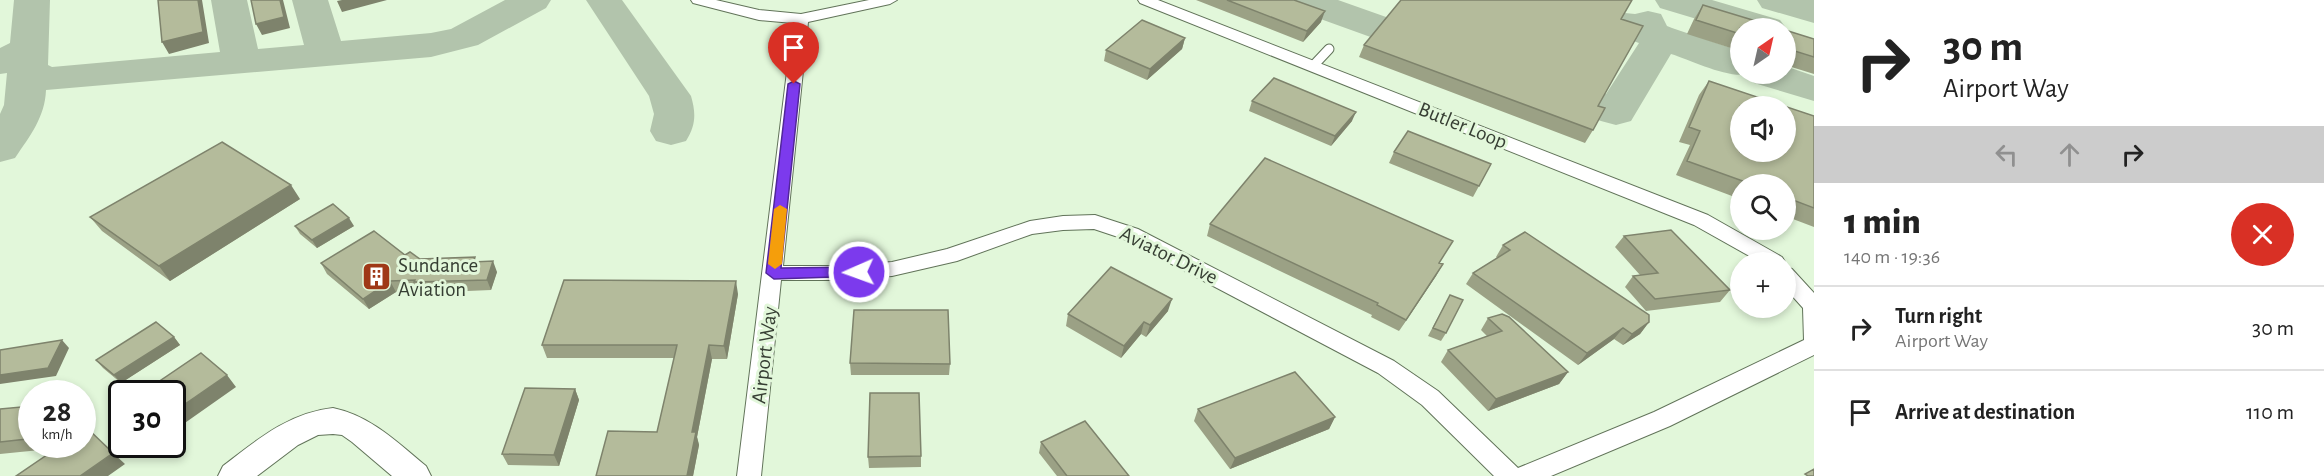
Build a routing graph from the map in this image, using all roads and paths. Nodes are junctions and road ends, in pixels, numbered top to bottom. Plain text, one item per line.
1 (698, 0) edge
2 (890, 0) edge
3 (1145, 0) edge
4 (801, 19) junction
5 (1329, 49) dead end
6 (1313, 66) junction
7 (1757, 252) edge
8 (774, 273) junction
9 (1796, 287) edge
10 (1814, 339) edge
11 (1814, 345) edge
12 (234, 476) edge
13 (415, 476) edge
14 (749, 476) edge
15 (1510, 476) edge
16 (1525, 476) edge

1 - 4 street
2 - 4 street
3 - 6 street, Butler Loop
4 - 8 street, Airport Way
5 - 6 lane
6 - 7 street, Butler Loop
8 - 14 street, Airport Way
8 - 15 street, Aviator Drive
9 - 10 street
11 - 16 street
12 - 13 street

